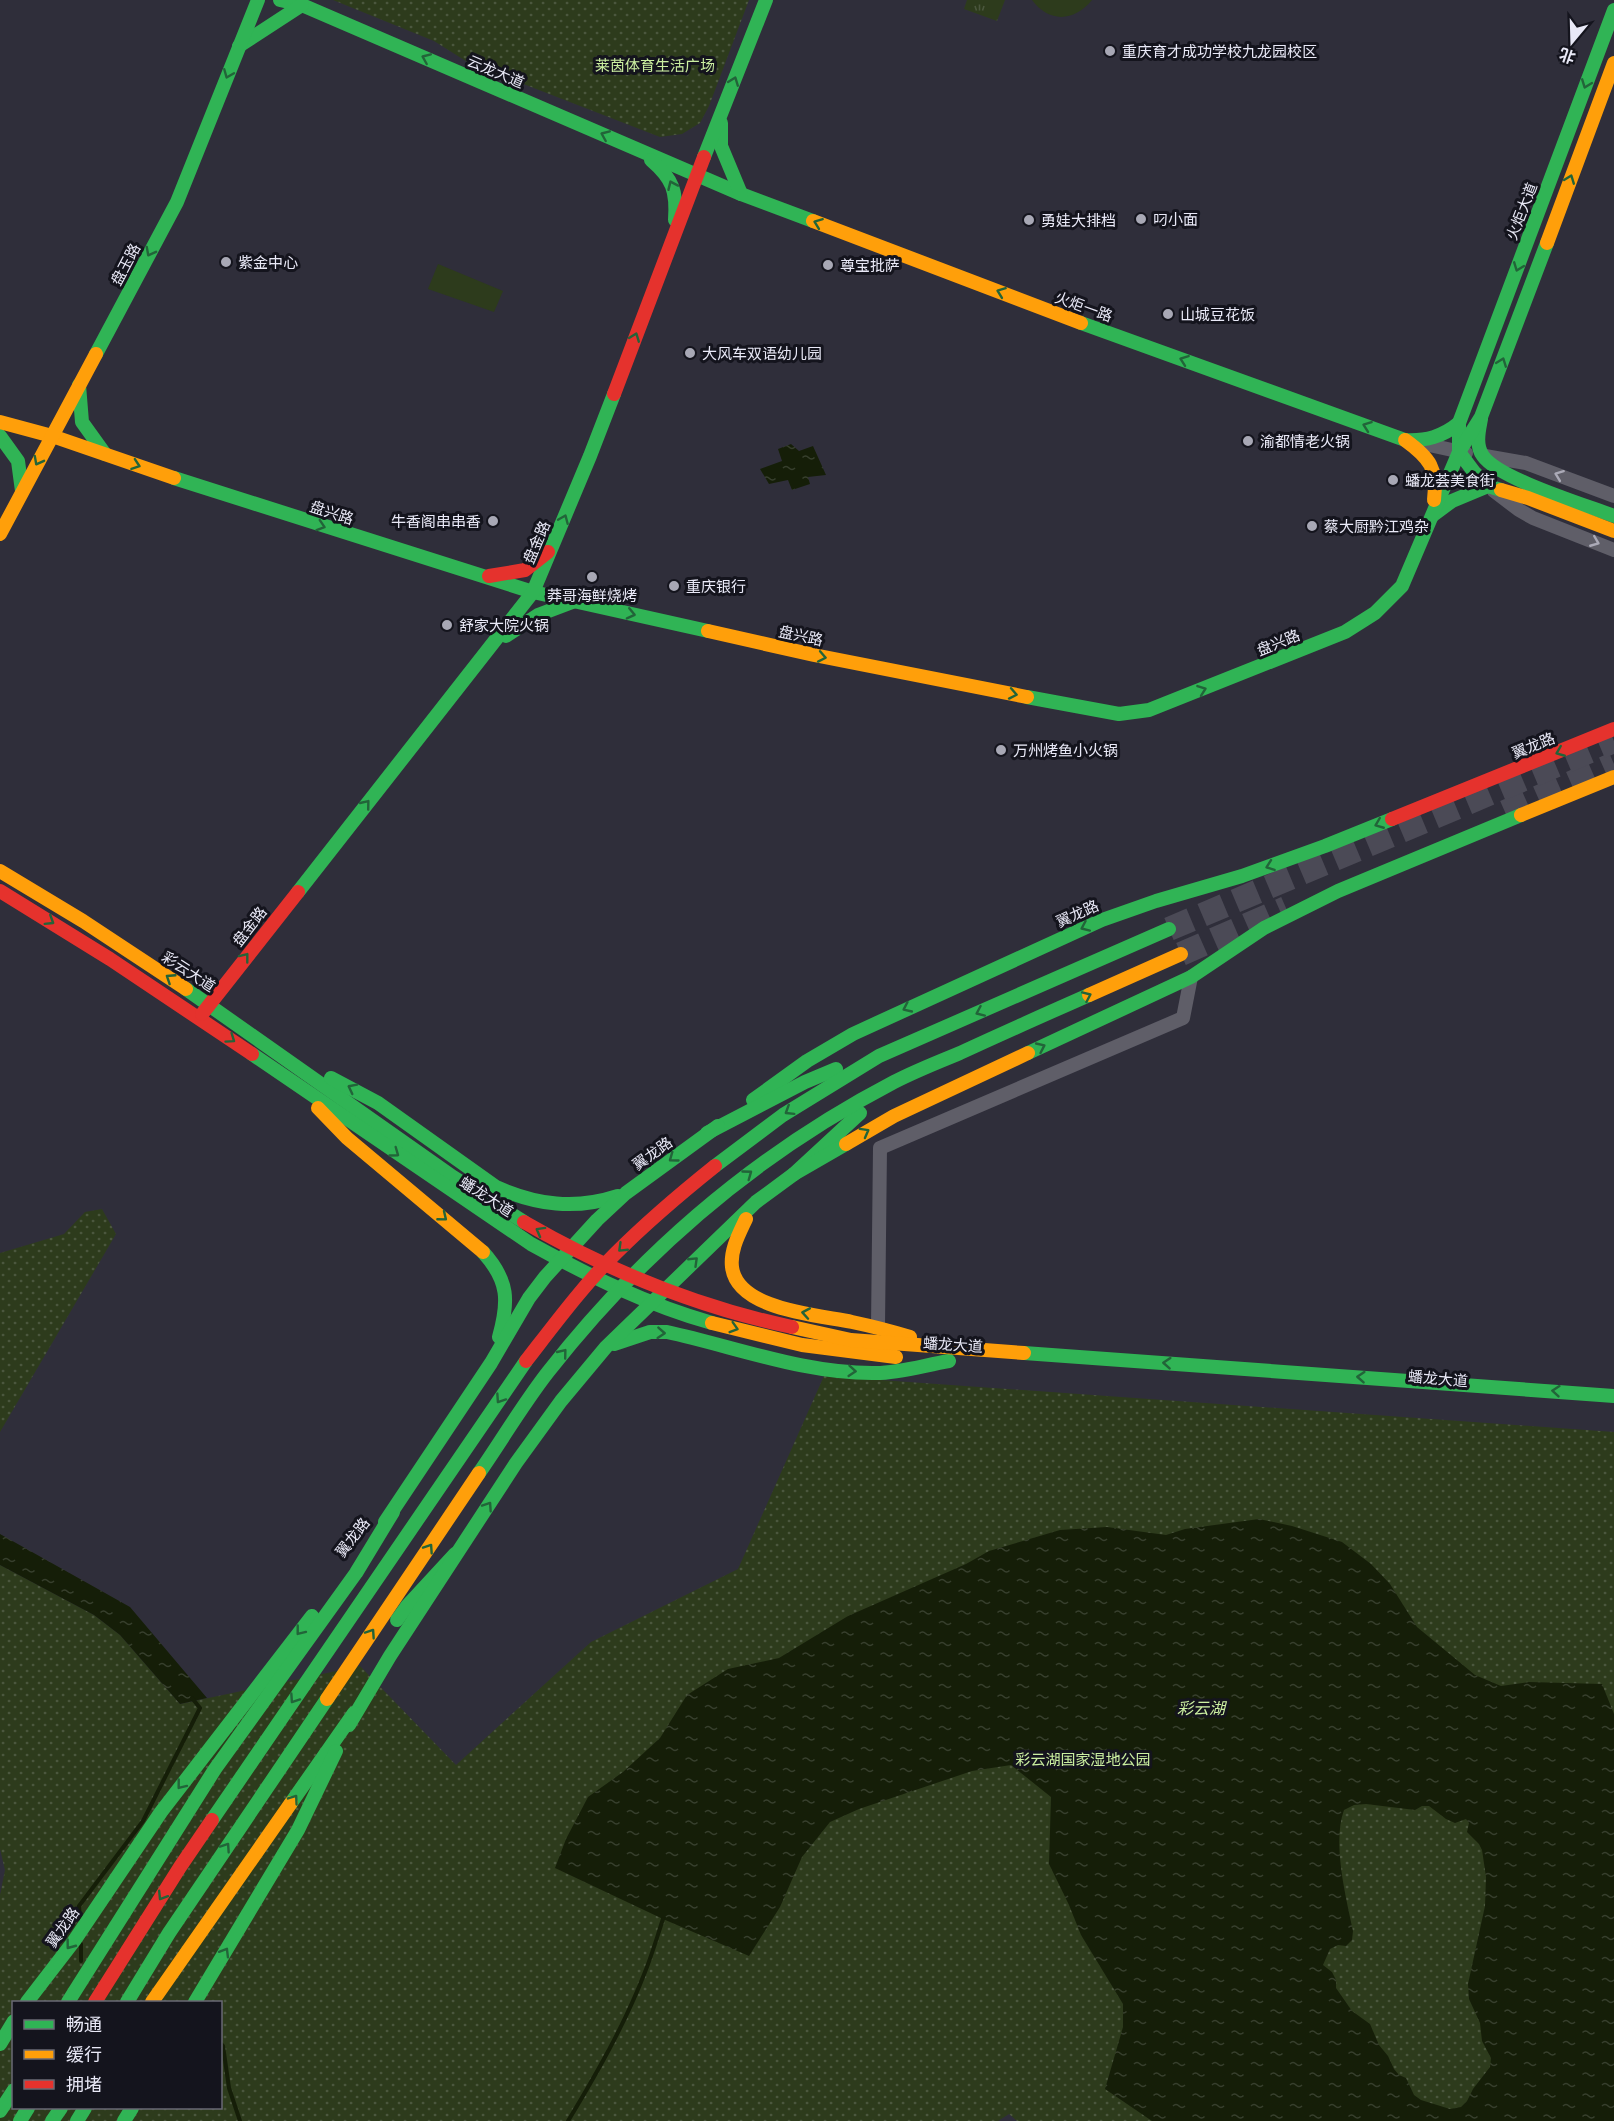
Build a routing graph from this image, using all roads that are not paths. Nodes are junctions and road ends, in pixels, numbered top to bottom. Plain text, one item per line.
1 (258, 0) edge
2 (280, 0) edge
3 (766, 0) edge
4 (302, 5) junction
5 (1614, 10) edge
6 (239, 46) junction
7 (1614, 63) edge
8 (722, 113) junction
9 (634, 148) junction
10 (697, 175) junction
11 (741, 194) junction
12 (673, 237) junction
13 (79, 385) junction
14 (1481, 417) junction
15 (0, 422) edge
16 (1460, 423) junction
17 (0, 436) edge
18 (52, 436) junction
19 (1404, 440) junction
20 (1459, 452) junction
21 (105, 454) junction
22 (1483, 455) junction
23 (1488, 486) junction
24 (22, 491) junction
25 (1529, 491) junction
26 (1614, 496) edge
27 (1614, 516) edge
28 (1431, 517) junction
29 (1614, 531) edge
30 (0, 534) edge
31 (551, 549) junction
32 (1614, 550) edge
33 (483, 578) junction
34 (533, 592) junction
35 (575, 601) junction
36 (494, 644) junction
37 (1614, 729) edge
38 (1614, 777) edge
39 (0, 871) edge
40 (0, 891) edge
41 (1168, 929) tunnel mouth
42 (1181, 954) tunnel mouth
43 (1191, 977) junction
44 (210, 1004) junction
45 (199, 1017) junction
46 (879, 1056) junction
47 (288, 1058) junction
48 (290, 1080) junction
49 (894, 1082) junction
50 (352, 1112) junction
51 (707, 1133) junction
52 (794, 1174) junction
53 (626, 1193) junction
54 (756, 1202) junction
55 (878, 1326) junction
56 (606, 1347) junction
57 (946, 1354) junction
58 (491, 1363) junction
59 (1614, 1396) edge
60 (1614, 1408) edge
61 (455, 1554) junction
62 (352, 1570) junction
63 (295, 1659) junction
64 (354, 1713) junction
65 (180, 1867) junction
66 (28, 2001) edge
67 (69, 2001) edge
68 (96, 2001) edge
69 (129, 2001) edge
70 (129, 2001) edge
71 (153, 2001) edge
72 (196, 2001) edge
73 (12, 2024) edge
74 (0, 2044) edge
75 (12, 2093) edge
76 (0, 2111) edge

1 - 6 main road, 盘玉路
2 - 4 main road, 云龙大道
8 -> 3 main road, 盘金路
4 - 6 main road
9 -> 4 main road, 云龙大道
5 -> 16 main road, 火炬大道
6 -> 13 main road, 盘玉路
14 -> 7 main road
8 - 10 main road, 盘金路
8 - 11 main road
9 - 10 main road, 云龙大道
12 -> 9 main road
10 - 11 main road, 火炬一路
10 - 12 main road, 盘金路
19 -> 11 main road, 火炬一路
31 -> 12 main road, 盘金路
13 - 18 main road, 盘玉路
13 - 21 main road
14 - 20 main road, 盘兴路
14 - 22 main road
15 - 18 main road, 盘兴路
16 - 19 main road, 火炬一路
16 - 20 main road, 火炬大道
17 - 24 main road
18 - 21 main road, 盘兴路
18 -> 24 main road, 盘玉路
19 - 20 street
19 - 28 main road
20 - 22 street
20 - 23 main road
20 - 28 main road, 盘兴路
21 -> 33 main road, 盘兴路
22 - 25 main road
26 -> 22 street
23 - 25 main road
23 - 28 main road
23 -> 32 street
24 - 30 main road, 盘玉路
25 - 27 main road
25 - 29 main road
35 -> 28 main road, 盘兴路
31 - 33 main road
31 - 34 main road, 盘金路
33 - 34 main road, 盘兴路
34 - 35 main road, 盘兴路
34 - 36 main road, 盘金路
35 - 36 main road
44 -> 36 main road, 盘金路
37 -> 51 main road, 翼龙路
38 - 43 main road
44 -> 39 main road, 彩云大道
40 -> 45 main road
41 -> 46 main road
49 -> 42 main road
52 -> 43 main road
43 - 55 street
44 - 45 main road, 盘金路
44 - 47 main road, 彩云大道
45 -> 48 main road
46 - 51 main road
46 -> 65 main road
47 - 50 main road, 彩云大道
53 -> 47 main road
48 - 50 main road
48 -> 58 main road
49 - 52 main road
69 -> 49 main road
50 - 57 main road, 蟠龙大道
51 -> 53 main road, 翼龙路
52 - 54 main road
53 - 58 main road, 翼龙路
55 -> 54 main road
56 -> 54 main road
55 - 57 main road
56 -> 57 main road
61 -> 56 main road
59 -> 57 main road, 蟠龙大道
57 - 60 main road, 蟠龙大道
58 - 62 main road, 翼龙路
61 - 64 main road
61 - 70 main road
62 - 63 main road
62 -> 66 main road, 翼龙路
63 - 65 main road
63 - 67 main road
71 -> 64 main road
72 -> 64 main road
65 -> 68 main road
73 - 74 main road
75 - 76 main road

